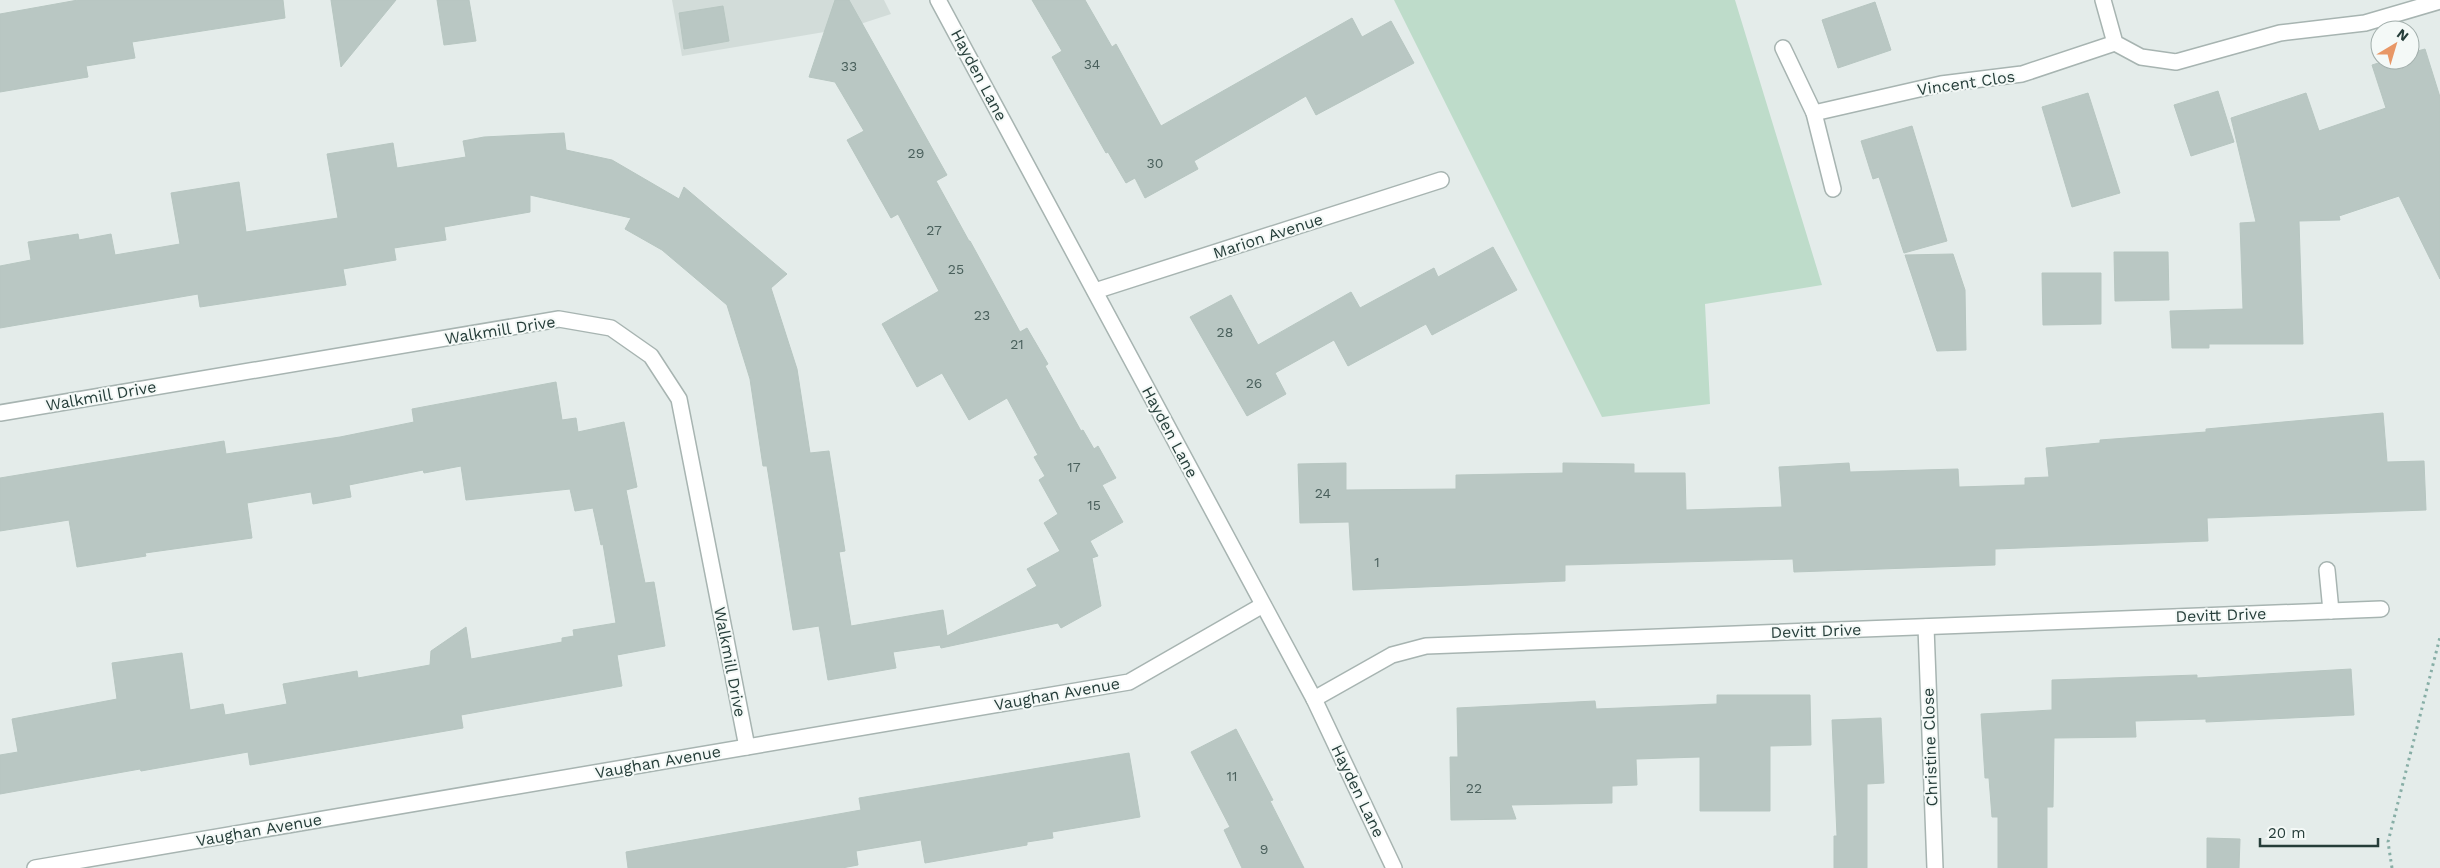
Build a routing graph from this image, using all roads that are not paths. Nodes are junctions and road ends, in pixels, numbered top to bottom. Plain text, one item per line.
1 (938, 0) edge
2 (2102, 0) edge
3 (2440, 1) edge
4 (2115, 42) junction
5 (1784, 48) dead end
6 (1814, 113) junction
7 (1441, 180) dead end
8 (1833, 189) dead end
9 (1095, 291) junction
10 (0, 413) edge
11 (2327, 570) dead end
12 (1263, 605) junction
13 (2381, 609) dead end
14 (2331, 611) junction
15 (1926, 627) junction
16 (1314, 699) junction
17 (747, 747) junction
18 (34, 868) edge
19 (1394, 868) edge
20 (1935, 868) edge

1 - 9 street, Hayden Lane
2 - 4 street
3 - 4 street
4 - 6 street, Vincent Clos
5 - 6 street
6 - 8 street
7 - 9 street, Marion Avenue
9 - 12 street, Hayden Lane
10 - 17 street, Walkmill Drive
11 - 14 street
12 - 16 street, Hayden Lane
12 - 17 street, Vaughan Avenue
13 - 14 street, Devitt Drive
14 - 15 street, Devitt Drive
15 - 16 street, Devitt Drive
15 - 20 street, Christine Close
16 - 19 street, Hayden Lane
17 - 18 street, Vaughan Avenue

